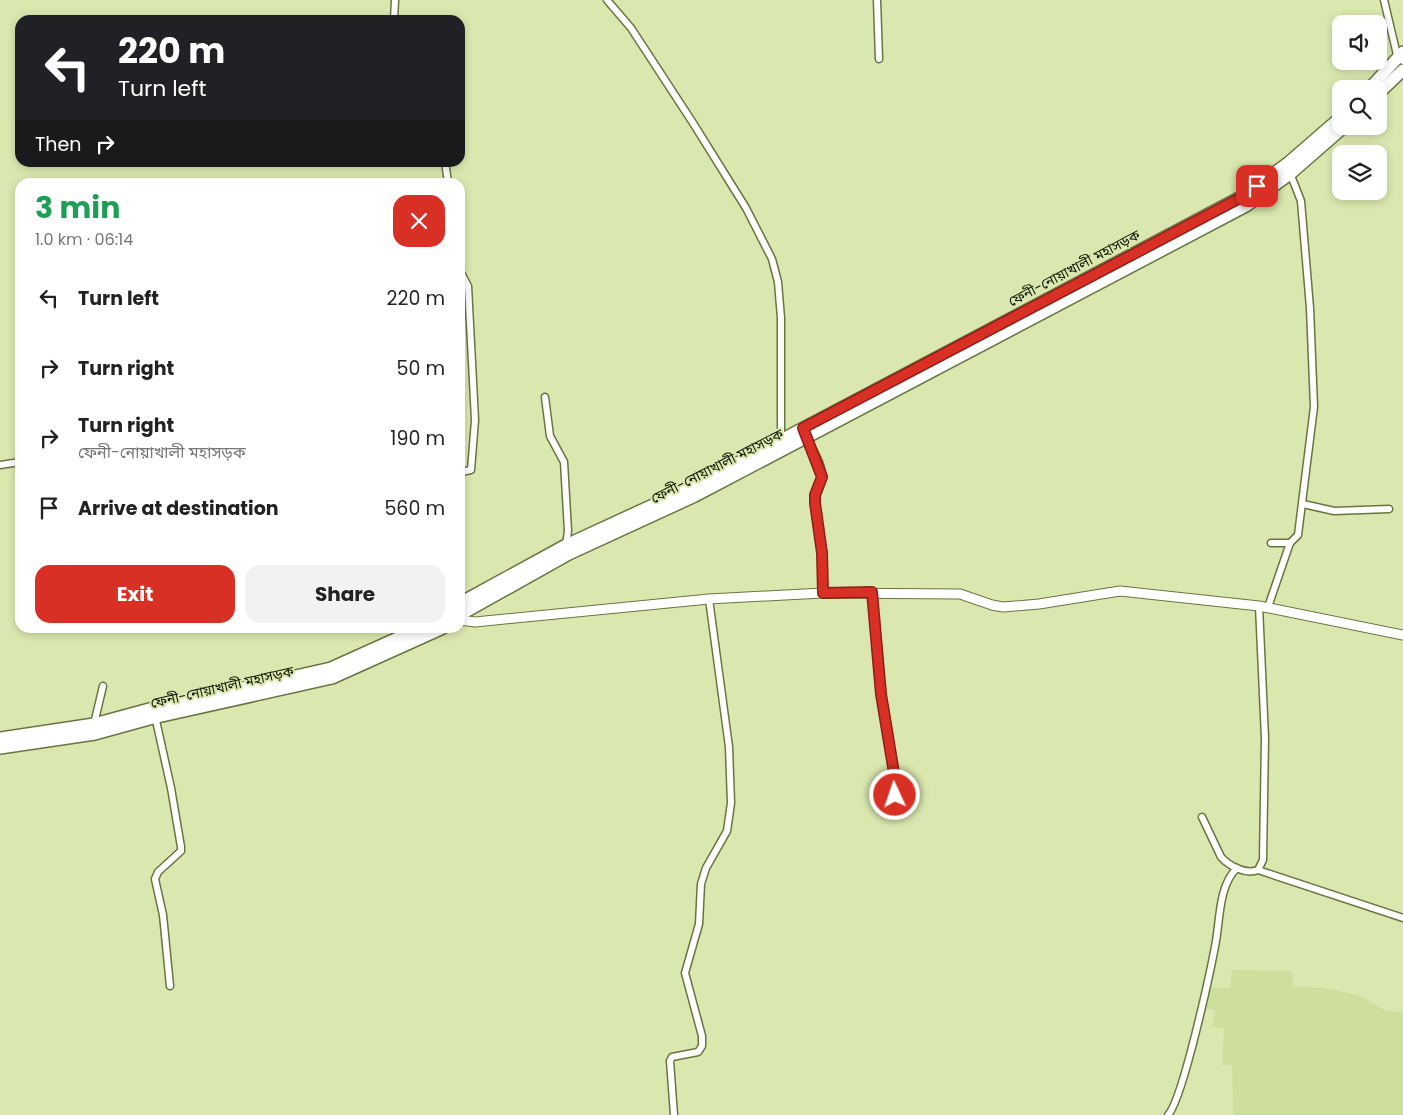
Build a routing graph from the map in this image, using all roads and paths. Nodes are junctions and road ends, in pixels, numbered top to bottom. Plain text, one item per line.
1 (395, 0) edge
2 (607, 0) edge
3 (877, 0) edge
4 (1384, 0) edge
5 (394, 15) edge
6 (880, 59) dead end
7 (1402, 60) edge
8 (1379, 80) edge
9 (1387, 82) edge
10 (1332, 126) edge
11 (1333, 135) edge
12 (1289, 169) junction
13 (465, 280) edge
14 (545, 397) dead end
15 (804, 433) junction
16 (781, 440) junction
17 (15, 463) edge
18 (0, 465) edge
19 (465, 471) edge
20 (1303, 504) junction
21 (1389, 509) dead end
22 (1271, 543) dead end
23 (1290, 543) junction
24 (566, 545) junction
25 (872, 592) junction
26 (823, 593) junction
27 (465, 598) edge
28 (709, 599) junction
29 (1263, 606) junction
30 (465, 612) edge
31 (465, 621) edge
32 (409, 633) edge
33 (432, 633) edge
34 (1403, 635) edge
35 (103, 686) dead end
36 (153, 708) junction
37 (94, 724) junction
38 (0, 738) edge
39 (0, 748) edge
40 (893, 815) dead end
41 (1202, 817) dead end
42 (1237, 868) junction
43 (1258, 870) junction
44 (1403, 918) edge
45 (170, 986) dead end
46 (674, 1115) edge
47 (1168, 1115) edge

1 - 5 street
2 - 16 street
3 - 6 street
4 - 7 street
7 - 8 highway
7 - 9 highway
10 - 12 highway, ফেনী-নোয়াখালী মহাসড়ক
11 - 12 highway, ফেনী-নোয়াখালী মহাসড়ক
12 - 15 highway, ফেনী-নোয়াখালী মহাসড়ক
12 - 20 street
13 - 19 street
14 - 24 street
15 - 16 highway, ফেনী-নোয়াখালী মহাসড়ক
15 - 26 street
15 - 30 highway, ফেনী-নোয়াখালী মহাসড়ক
16 - 24 highway, ফেনী-নোয়াখালী মহাসড়ক
17 - 18 street
20 - 21 street
20 - 23 street
22 - 23 street
23 - 29 street
24 - 27 highway, ফেনী-নোয়াখালী মহাসড়ক
25 - 26 main road
25 - 29 main road
25 - 40 street
26 - 28 main road
28 - 31 main road
28 - 46 street
29 - 34 main road
29 - 43 street
32 - 36 highway, ফেনী-নোয়াখালী মহাসড়ক
33 - 39 highway, ফেনী-নোয়াখালী মহাসড়ক
35 - 37 street
36 - 37 highway, ফেনী-নোয়াখালী মহাসড়ক
36 - 45 street
37 - 38 highway, ফেনী-নোয়াখালী মহাসড়ক
41 - 42 street
42 - 43 street
42 - 47 street
43 - 44 street

